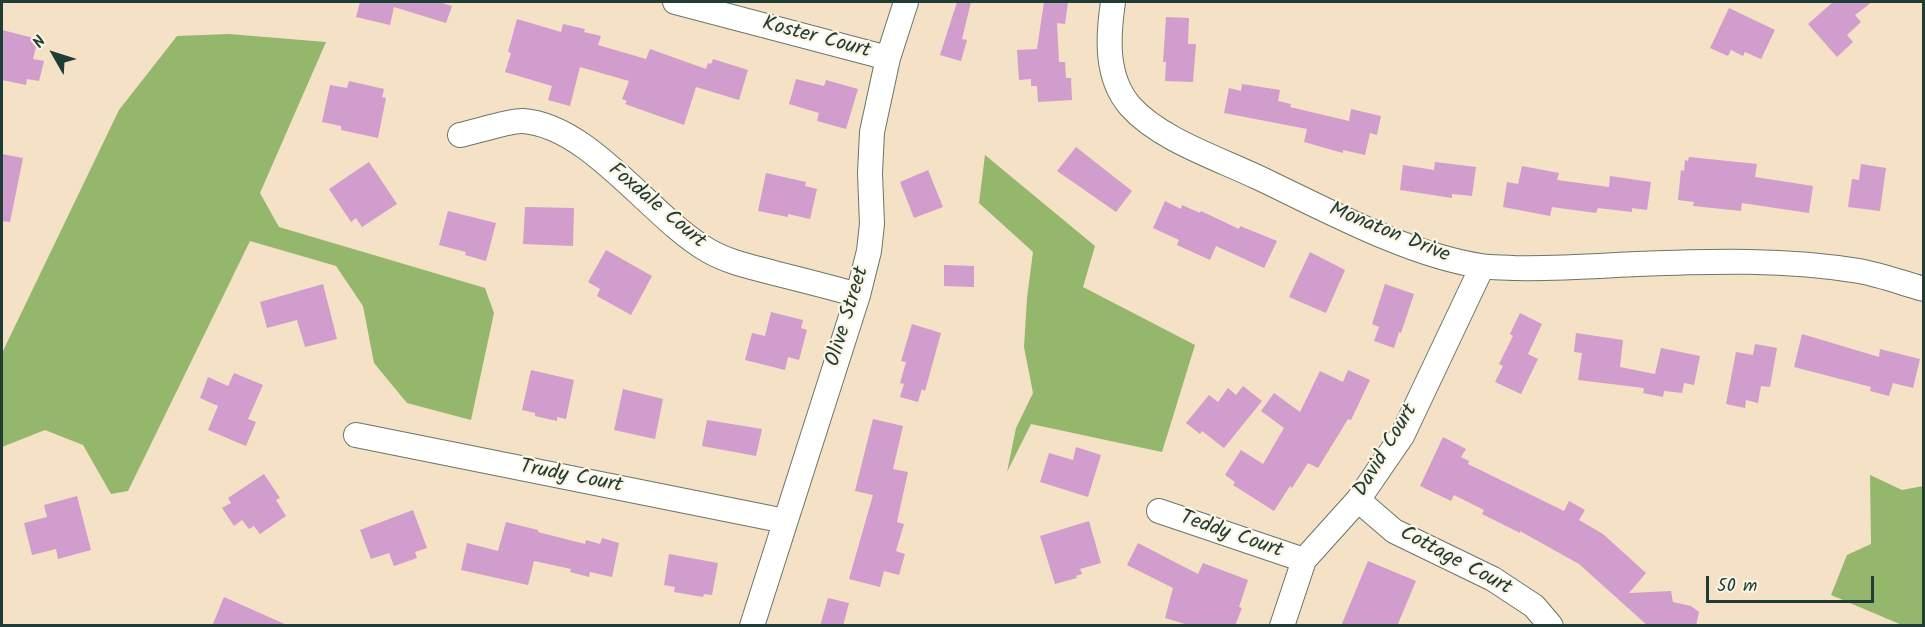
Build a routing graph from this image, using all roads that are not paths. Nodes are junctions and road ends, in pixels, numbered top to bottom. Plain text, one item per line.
1 (675, 2) edge
2 (906, 2) edge
3 (1113, 2) edge
4 (888, 58) junction
5 (460, 135) dead end
6 (1482, 267) junction
7 (1923, 289) edge
8 (858, 294) junction
9 (356, 435) dead end
10 (1358, 500) junction
11 (1159, 511) dead end
12 (785, 521) junction
13 (1304, 560) junction
14 (752, 626) edge
15 (1282, 626) edge
16 (1551, 626) edge

1 - 4 street, Koster Court
2 - 4 street, Olive Street
3 - 6 street, Monaton Drive
4 - 8 street, Olive Street
5 - 8 street, Foxdale Court
6 - 7 street, Monaton Drive
6 - 10 street, David Court
8 - 12 street, Olive Street
9 - 12 street, Trudy Court
10 - 13 street, David Court
10 - 16 street, Cottage Court
11 - 13 street, Teddy Court
12 - 14 street, Olive Street
13 - 15 street, David Court

